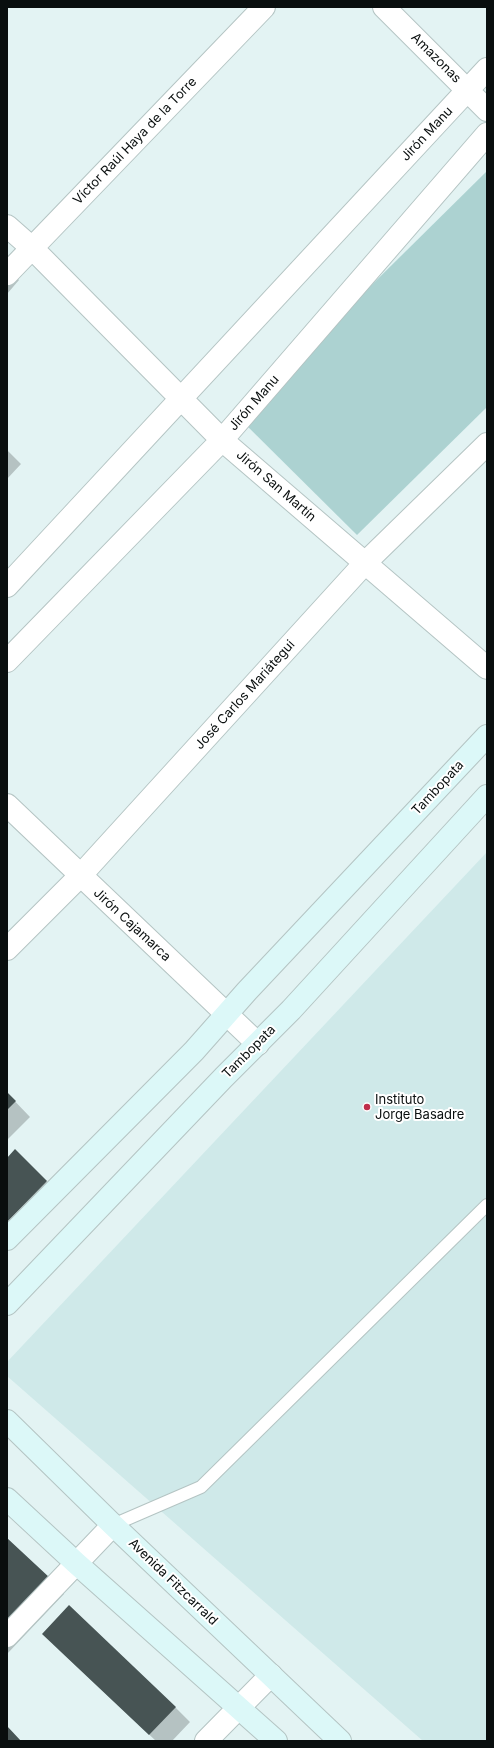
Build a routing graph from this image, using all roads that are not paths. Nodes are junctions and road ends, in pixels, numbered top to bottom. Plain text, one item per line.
1 (264, 7) edge
2 (384, 7) edge
3 (487, 69) edge
4 (468, 90) junction
5 (487, 110) edge
6 (487, 134) edge
7 (7, 226) edge
8 (32, 248) junction
9 (7, 274) edge
10 (181, 398) junction
11 (222, 440) junction
12 (487, 444) edge
13 (365, 564) junction
14 (7, 586) edge
15 (7, 661) edge
16 (487, 668) edge
17 (487, 736) edge
18 (487, 796) edge
19 (7, 805) edge
20 (80, 876) junction
21 (7, 950) edge
22 (226, 1015) junction
23 (258, 1044) junction
24 (487, 1205) edge
25 (7, 1239) edge
26 (7, 1304) edge
27 (7, 1421) edge
28 (7, 1499) edge
29 (113, 1525) junction
30 (76, 1563) junction
31 (7, 1636) edge
32 (271, 1675) junction
33 (240, 1707) junction
34 (206, 1741) edge
35 (276, 1741) edge
36 (340, 1741) edge

1 - 8 street, Víctor Raúl Haya de la Torre
2 - 4 street, Amazonas
3 - 4 street, Jirón Manu
4 - 5 street, Amazonas
4 - 10 street, Jirón Manu
6 - 11 street, Jirón Manu
7 - 8 street, Jirón San Martín
8 - 9 street, Víctor Raúl Haya de la Torre
8 - 10 street, Jirón San Martín
10 - 11 street, Jirón San Martín
10 - 14 street, Jirón Manu
11 - 13 street, Jirón San Martín
11 - 15 street, Jirón Manu
12 - 13 street, José Carlos Mariátegui
13 - 16 street, Jirón San Martín
13 - 20 street, José Carlos Mariátegui
17 - 22 main road, Tambopata
18 - 23 main road, Tambopata
19 - 20 street, Jirón Cajamarca
20 - 21 street, José Carlos Mariátegui
20 - 22 street, Jirón Cajamarca
22 - 23 street, Jirón Cajamarca
22 - 25 main road, Tambopata
23 - 26 main road, Tambopata
24 - 29 lane
27 - 29 main road, Avenida Fitzcarrald
28 - 30 main road
29 - 30 street
29 - 32 main road, Avenida Fitzcarrald
30 - 31 street
30 - 33 main road
32 - 33 street
32 - 36 main road, Avenida Fitzcarrald
33 - 34 street
33 - 35 main road

